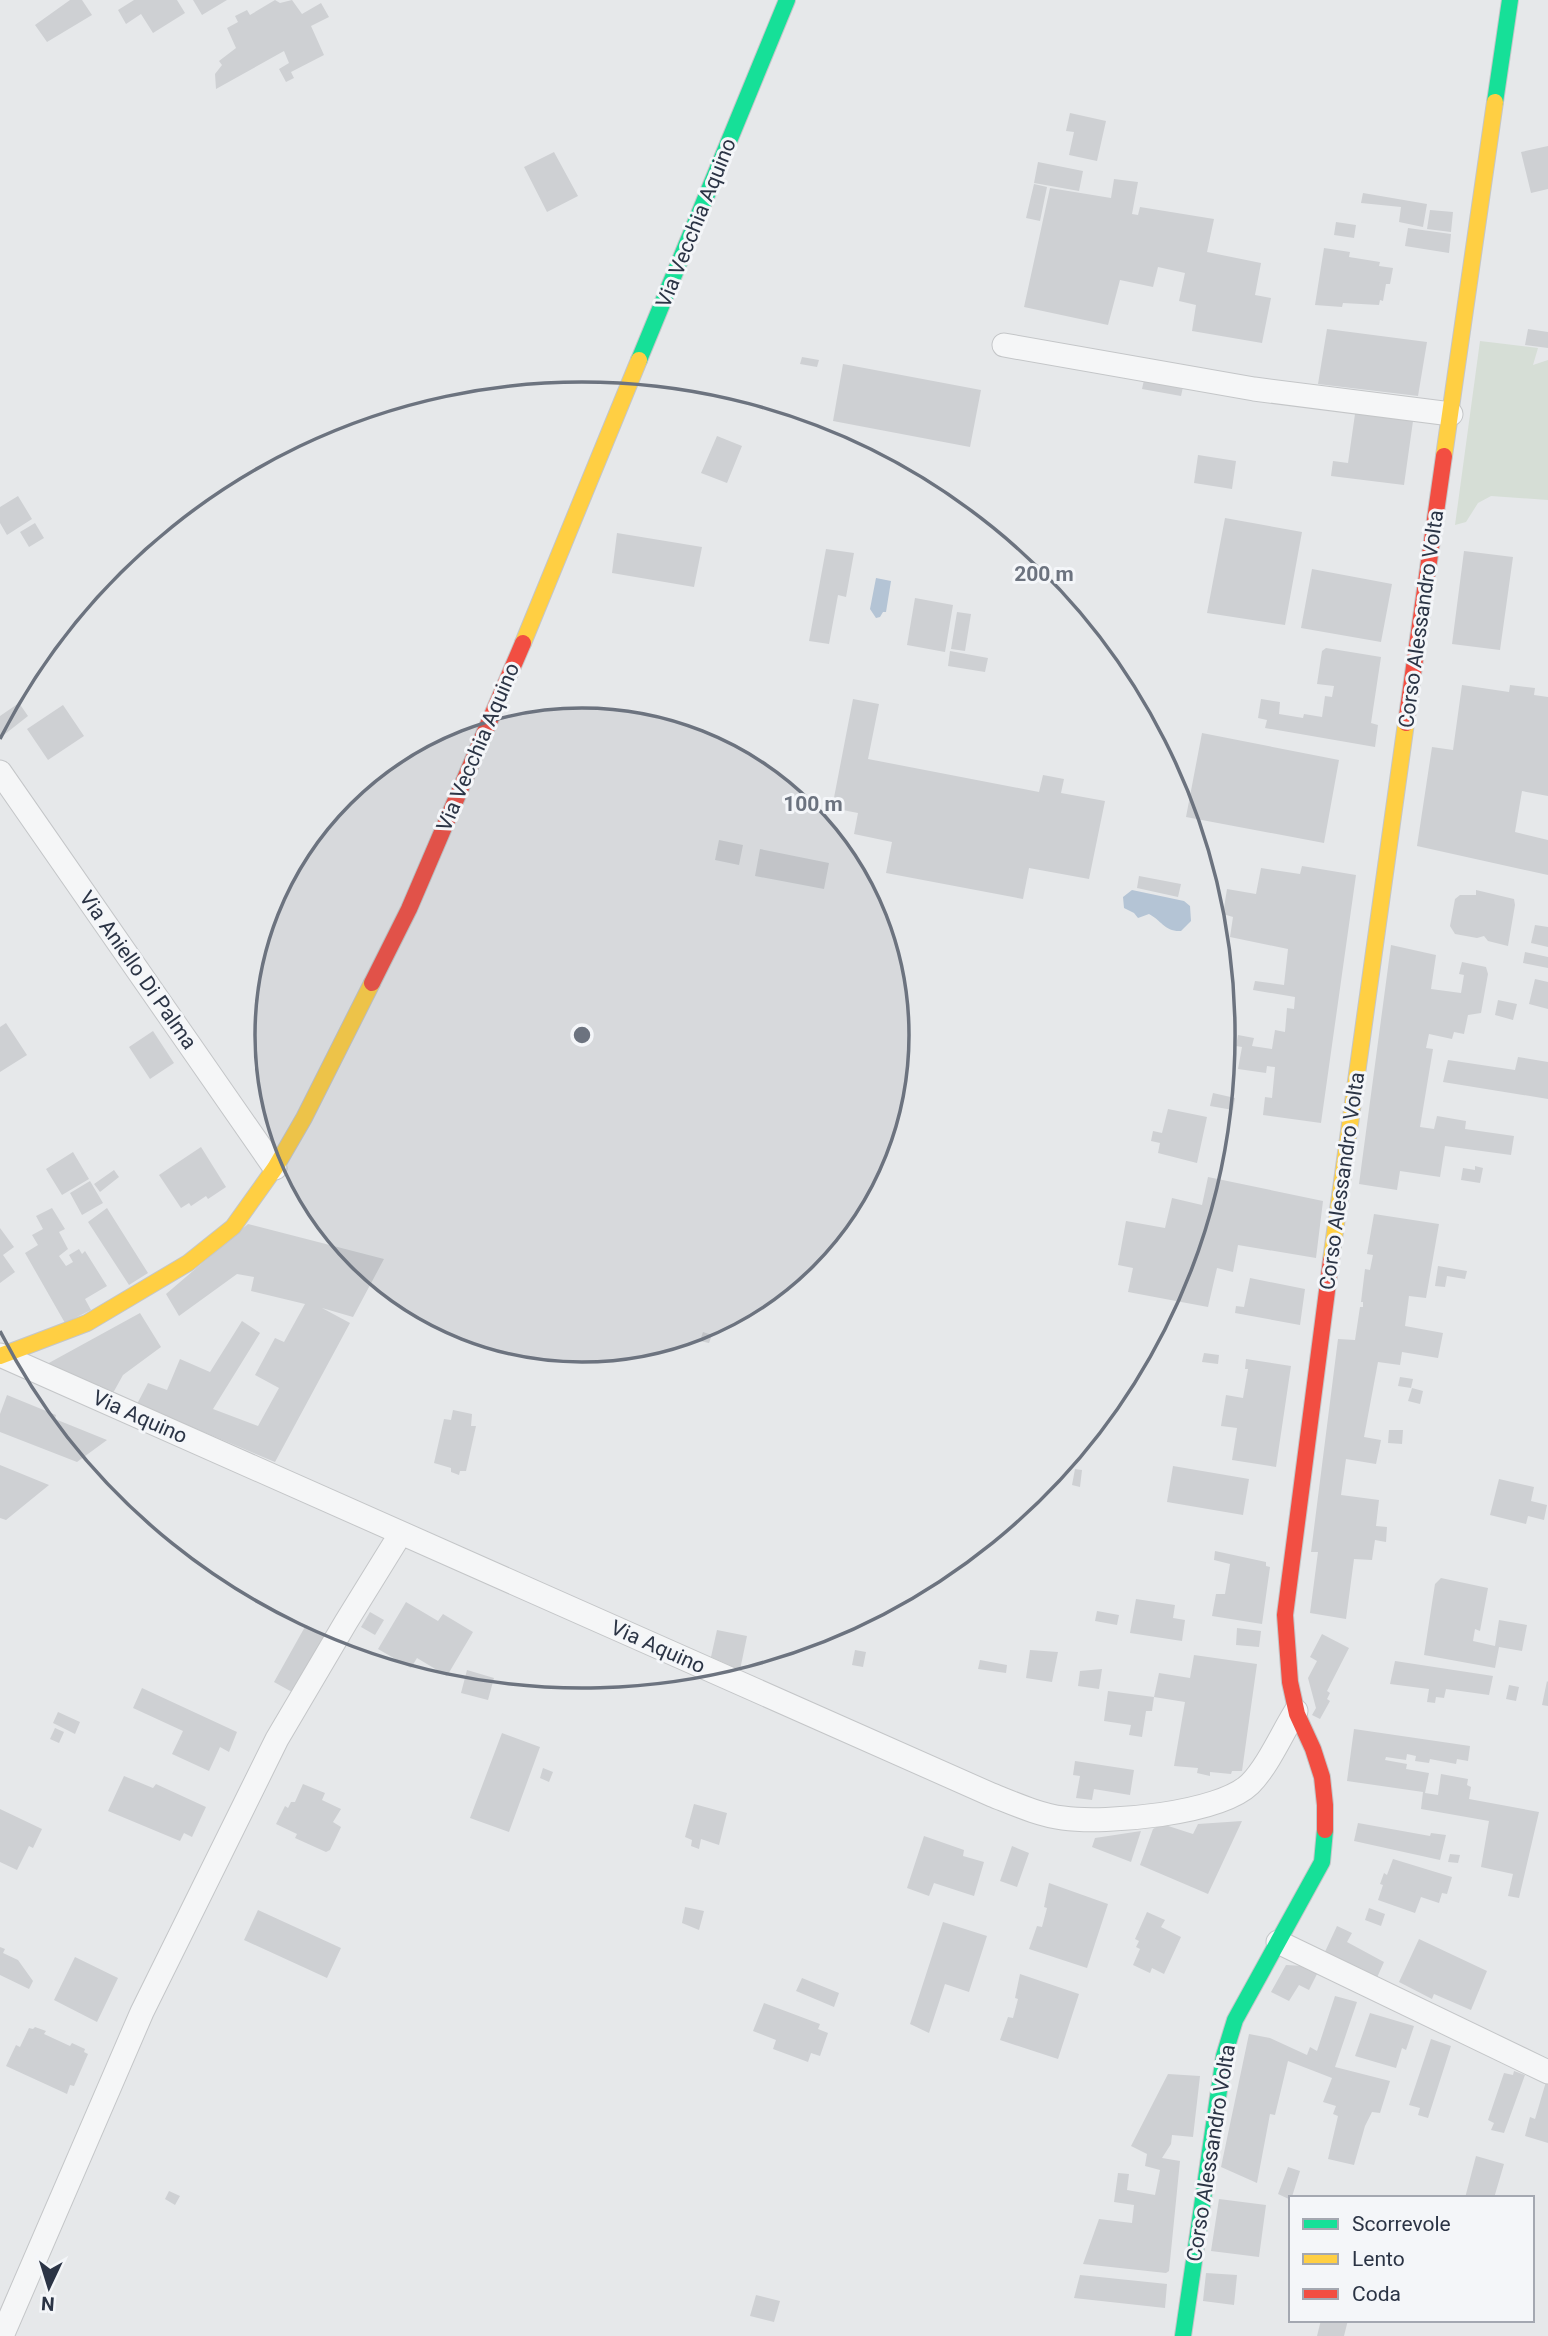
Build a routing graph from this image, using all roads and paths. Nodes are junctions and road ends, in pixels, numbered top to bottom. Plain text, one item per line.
1 (787, 0) edge
2 (1510, 0) edge
3 (1004, 345) dead end
4 (1451, 414) junction
5 (0, 772) edge
6 (275, 1167) junction
7 (0, 1356) edge
8 (401, 1533) junction
9 (1296, 1711) junction
10 (1278, 1942) junction
11 (1548, 2072) edge
12 (2, 2336) edge
13 (1183, 2336) edge

1 - 6 main road, Via Vecchia Aquino
2 - 4 main road, Corso Alessandro Volta
3 - 4 street
4 - 9 main road, Corso Alessandro Volta
5 - 6 street, Via Aniello Di Palma
6 - 7 main road, Via Vecchia Aquino
7 - 8 street, Via Aquino
8 - 9 street, Via Aquino
8 - 12 street
9 - 10 main road, Corso Alessandro Volta
10 - 11 street
10 - 13 main road, Corso Alessandro Volta

